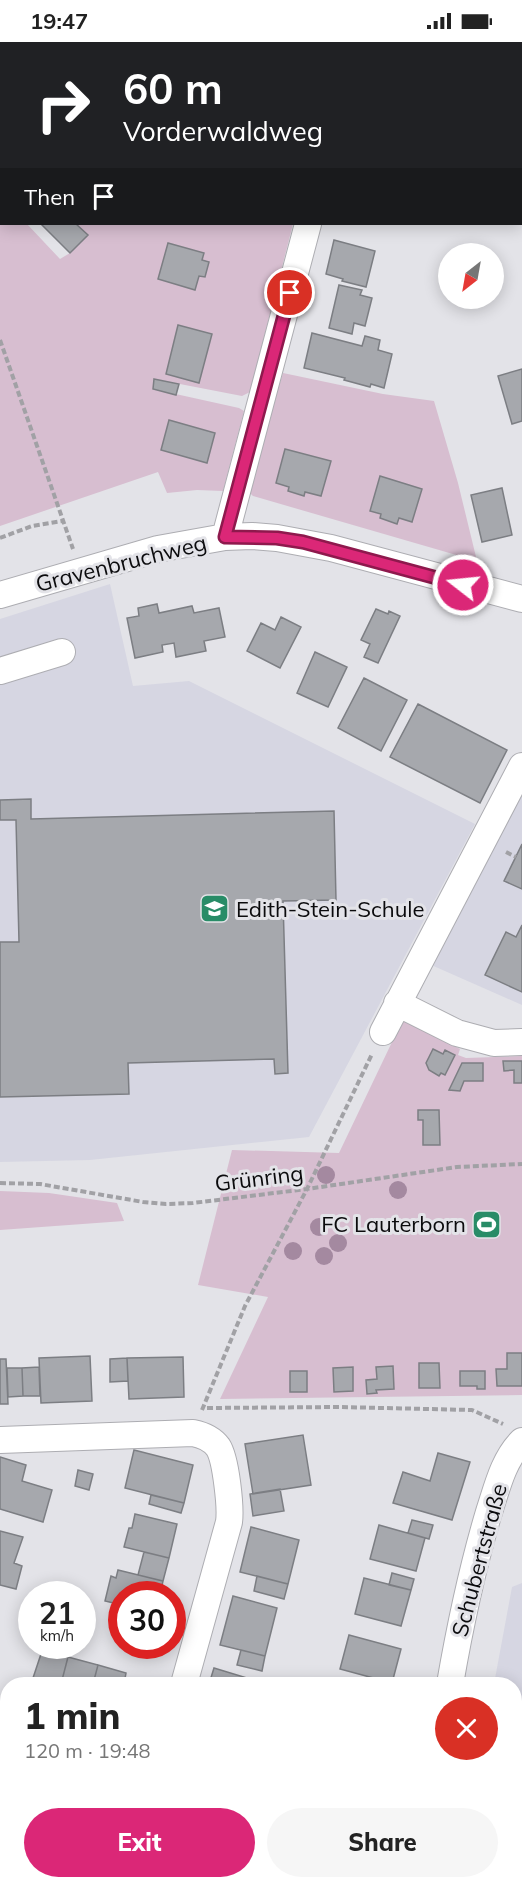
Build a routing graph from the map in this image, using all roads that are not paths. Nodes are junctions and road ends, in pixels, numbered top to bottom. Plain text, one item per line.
1 (308, 225) edge
2 (225, 537) junction
3 (0, 595) edge
4 (522, 599) edge
5 (62, 652) dead end
6 (0, 671) edge
7 (522, 766) edge
8 (397, 1003) junction
9 (383, 1032) road end
10 (522, 1042) edge
11 (517, 1434) edge
12 (0, 1440) edge
13 (186, 1677) edge
14 (451, 1677) edge

1 - 2 street
2 - 3 street, Gravenbruchweg
2 - 4 street, Gravenbruchweg
5 - 6 street
7 - 8 street
8 - 9 street
8 - 10 street
11 - 14 street, Schubertstraße
12 - 13 street

